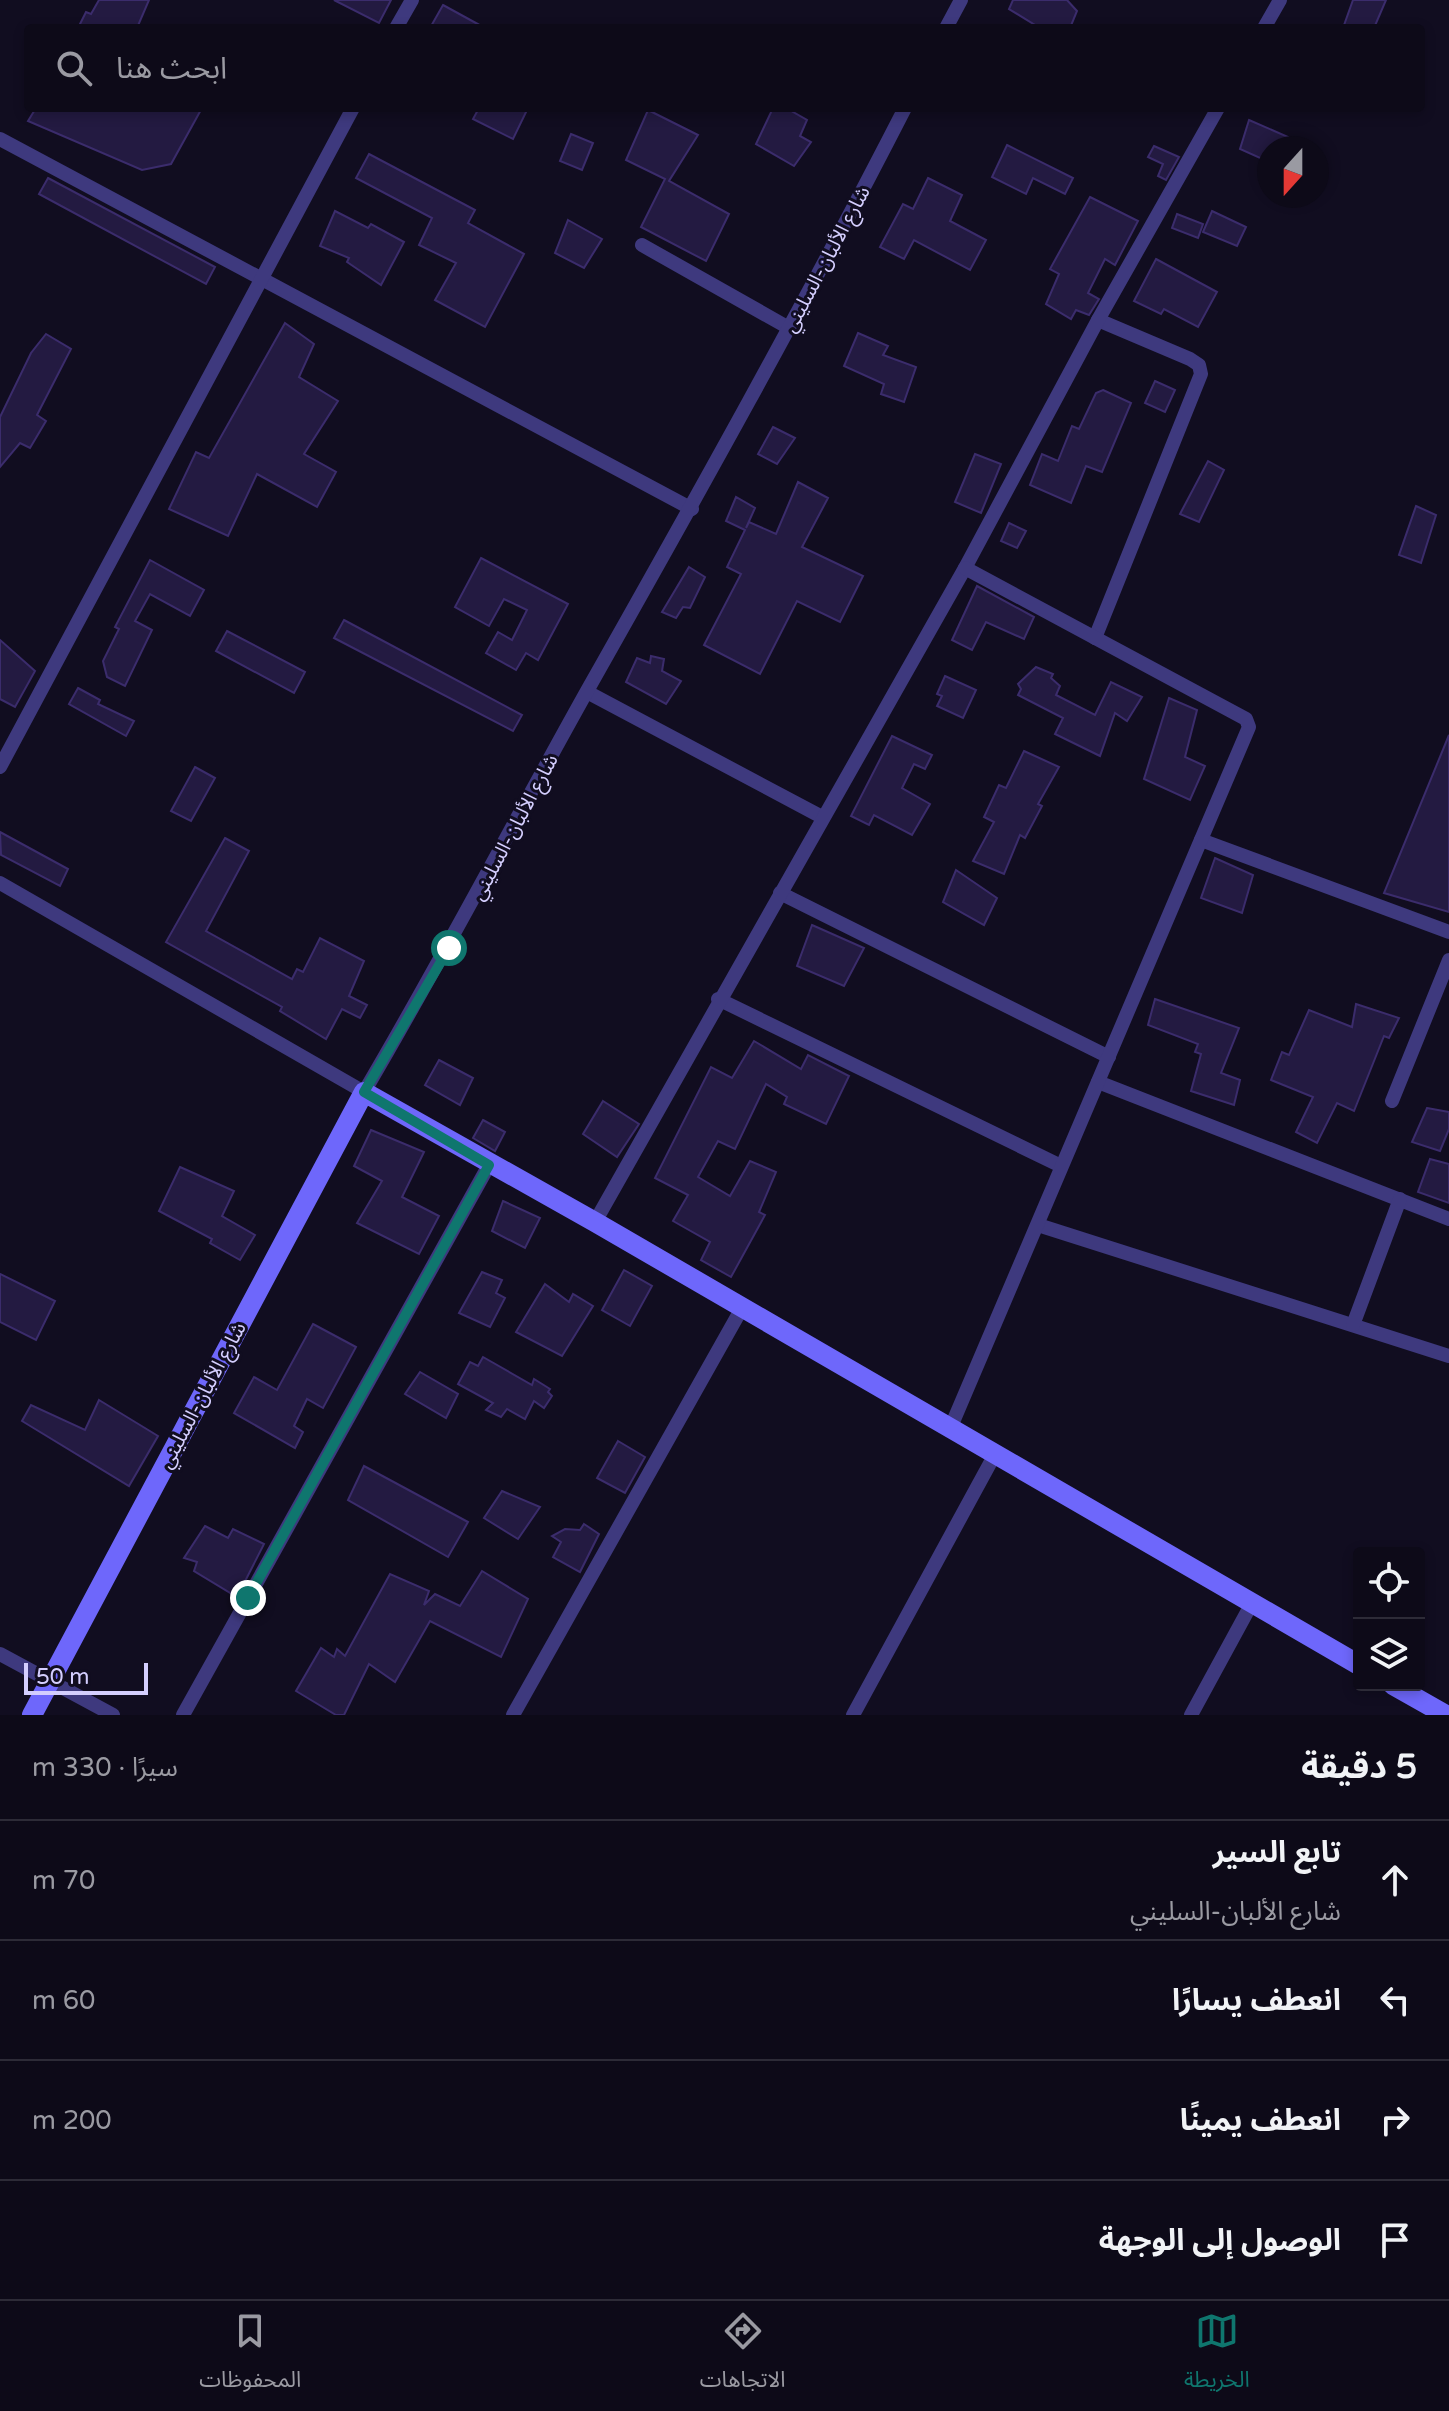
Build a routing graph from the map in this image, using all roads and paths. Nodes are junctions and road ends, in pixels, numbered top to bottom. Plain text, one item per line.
1 (412, 0) edge
2 (961, 0) edge
3 (1280, 0) edge
4 (398, 24) edge
5 (948, 24) edge
6 (1266, 24) edge
7 (351, 112) edge
8 (903, 112) edge
9 (1216, 112) edge
10 (0, 139) edge
11 (642, 245) dead end
12 (258, 281) junction
13 (1098, 320) junction
14 (789, 328) junction
15 (692, 509) junction
16 (965, 568) junction
17 (1095, 638) junction
18 (587, 692) junction
19 (0, 767) edge
20 (822, 817) junction
21 (1201, 840) junction
22 (0, 883) edge
23 (780, 893) junction
24 (1449, 932) edge
25 (1449, 960) edge
26 (718, 999) junction
27 (1109, 1057) junction
28 (1098, 1082) junction
29 (364, 1092) junction
30 (1392, 1101) dead end
31 (489, 1165) junction
32 (1061, 1166) junction
33 (1400, 1199) junction
34 (1449, 1219) edge
35 (595, 1222) junction
36 (1038, 1225) junction
37 (742, 1308) junction
38 (1353, 1325) junction
39 (1449, 1356) edge
40 (950, 1429) junction
41 (994, 1456) junction
42 (1252, 1603) junction
43 (0, 1654) edge
44 (1353, 1662) edge
45 (49, 1681) junction
46 (1404, 1691) edge
47 (32, 1715) edge
48 (113, 1715) edge
49 (183, 1715) edge
50 (513, 1715) edge
51 (853, 1715) edge
52 (1191, 1715) edge
53 (1446, 1715) edge

1 - 4 street
2 - 5 street
3 - 6 street
7 - 12 street
8 - 14 street, شارع الألبان-السليني
9 - 13 street
10 - 12 street
11 - 14 street
12 - 15 street
12 - 19 street
13 - 16 street
13 - 17 street
14 - 15 street, شارع الألبان-السليني
15 - 18 street, شارع الألبان-السليني
16 - 17 street
16 - 20 street
17 - 21 street
18 - 20 street
18 - 29 street, شارع الألبان-السليني
20 - 23 street
21 - 24 street
21 - 27 street
22 - 29 street
23 - 26 street
23 - 27 street
25 - 30 street
26 - 32 street
26 - 35 street
27 - 28 street
28 - 32 street
28 - 33 street
29 - 31 street
29 - 45 street, شارع الألبان-السليني
31 - 35 street
31 - 49 street
32 - 36 street
33 - 34 street
33 - 38 street
35 - 37 street
36 - 38 street
36 - 40 street
37 - 40 street
37 - 50 street
38 - 39 street
40 - 41 street
41 - 42 street
41 - 51 street
42 - 44 street
42 - 52 street
43 - 45 street
45 - 47 street, شارع الألبان-السليني
45 - 48 street
46 - 53 street

